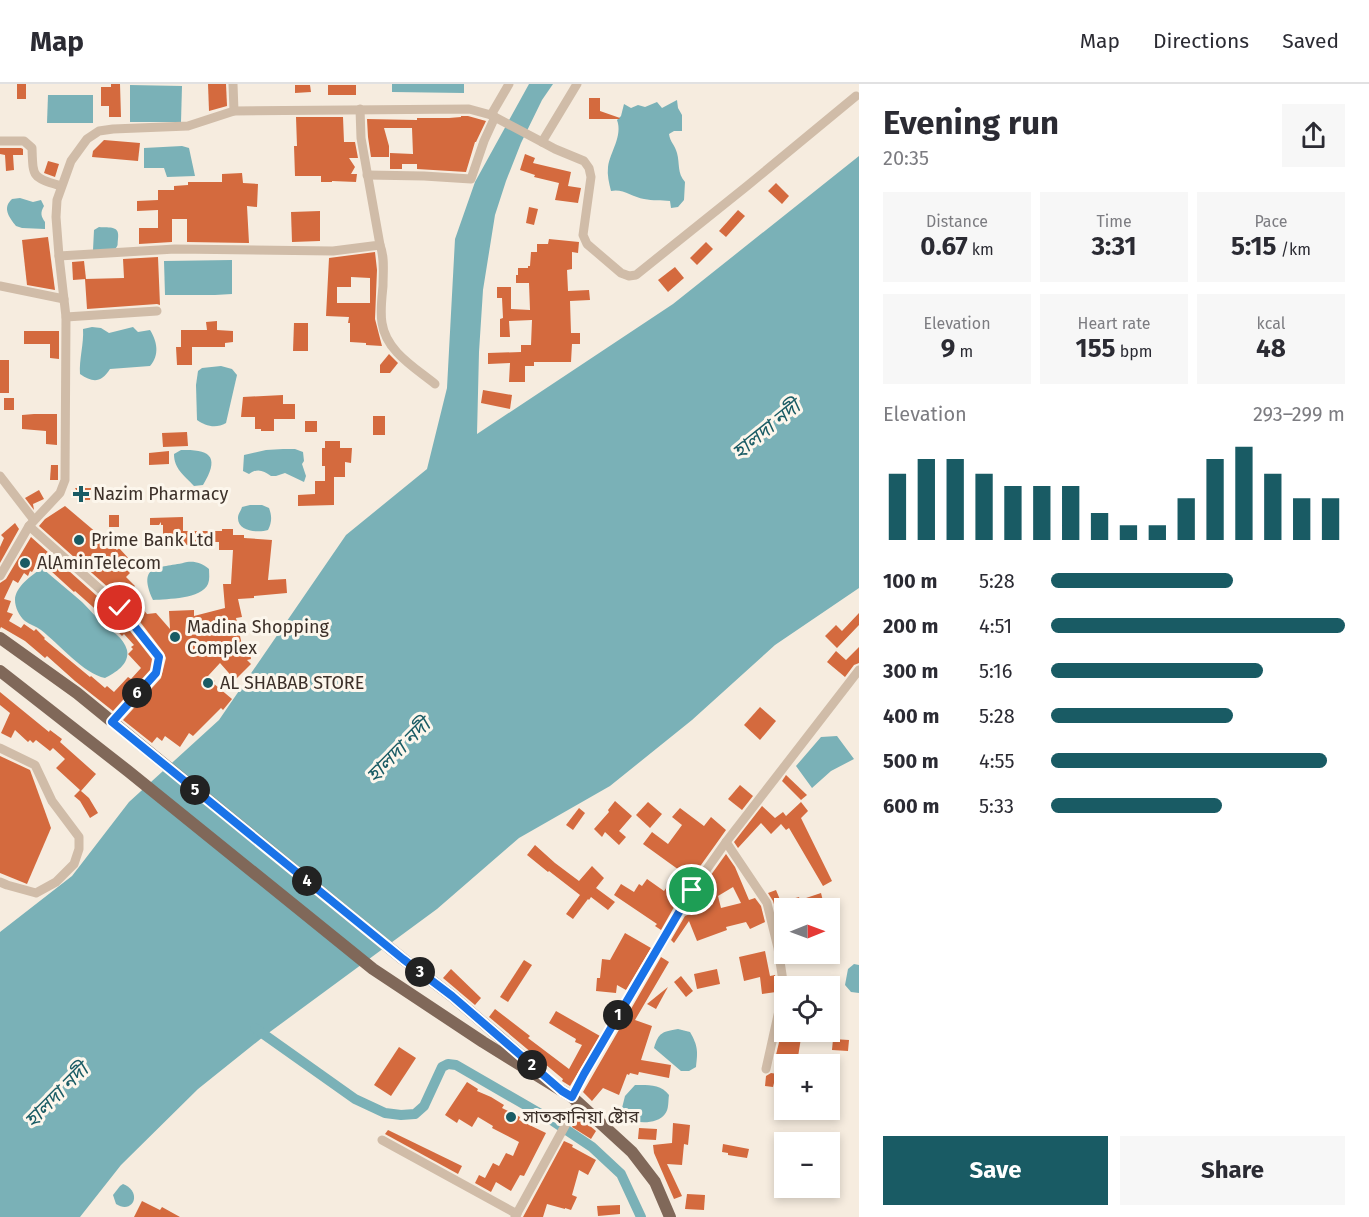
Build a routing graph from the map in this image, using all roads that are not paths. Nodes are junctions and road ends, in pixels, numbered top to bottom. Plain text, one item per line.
1 (233, 84) edge
2 (509, 84) edge
3 (577, 84) edge
4 (856, 96) dead end
5 (360, 109) junction
6 (234, 111) junction
7 (496, 117) junction
8 (0, 141) edge
9 (543, 142) junction
10 (367, 175) junction
11 (61, 186) junction
12 (380, 244) junction
13 (59, 256) junction
14 (0, 286) edge
15 (64, 299) junction
16 (157, 311) dead end
17 (66, 317) junction
18 (435, 384) dead end
19 (0, 476) edge
20 (31, 523) junction
21 (0, 576) edge
22 (0, 638) edge
23 (859, 670) edge
24 (0, 671) edge
25 (112, 722) junction
26 (0, 748) edge
27 (726, 842) junction
28 (4, 884) edge
29 (0, 895) edge
30 (766, 1069) dead end
31 (570, 1097) junction
32 (382, 1140) dead end
33 (516, 1215) edge
34 (670, 1217) edge

1 - 6 street
2 - 7 street
3 - 9 street
4 - 9 street
5 - 6 street
5 - 7 street
5 - 10 street
6 - 11 street
7 - 9 street
7 - 10 street
8 - 11 street
10 - 12 street
11 - 13 street
12 - 13 street
12 - 18 street
13 - 15 street
14 - 15 street
15 - 17 street
16 - 17 street
17 - 20 street
19 - 20 street
20 - 21 street
20 - 25 street
22 - 25 main road
23 - 27 street
24 - 31 main road
25 - 31 main road
26 - 28 street
27 - 30 street
27 - 31 street
28 - 29 street
31 - 33 street
31 - 34 main road
32 - 33 street

